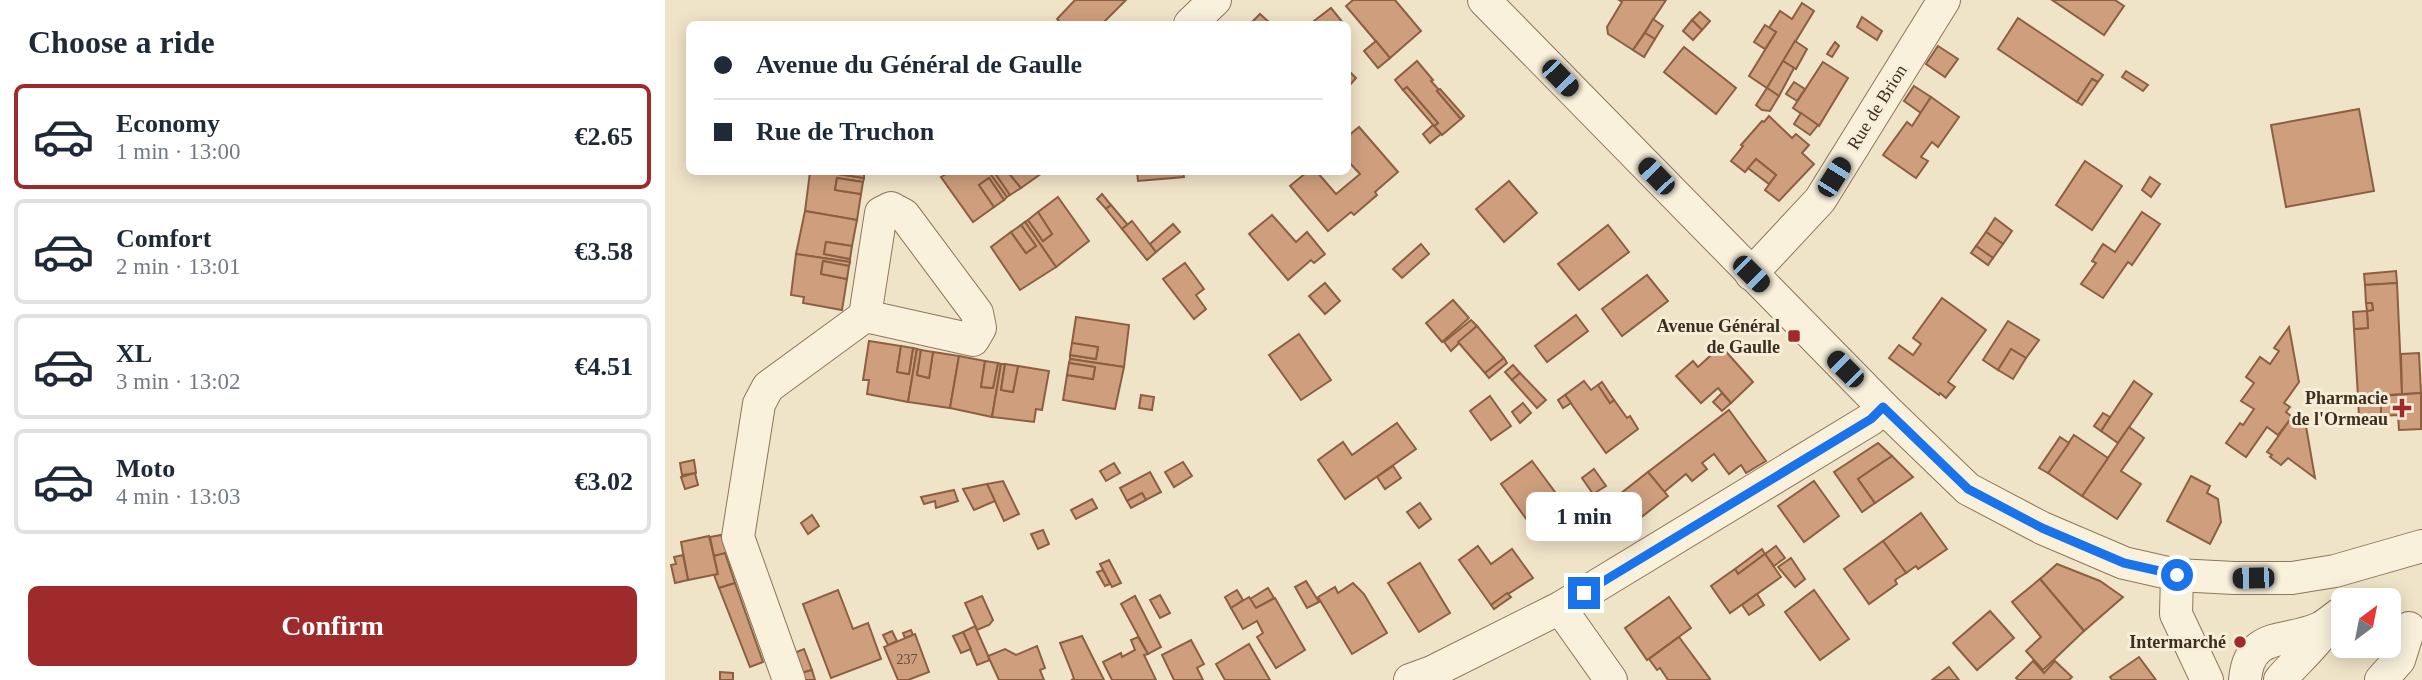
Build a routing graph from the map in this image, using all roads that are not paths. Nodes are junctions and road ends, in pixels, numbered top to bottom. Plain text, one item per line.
1 (1215, 0) edge
2 (1484, 0) edge
3 (1944, 0) edge
4 (1193, 21) edge
5 (1751, 274) junction
6 (865, 316) dead end
7 (1883, 407) junction
8 (2422, 546) edge
9 (2335, 571) junction
10 (2177, 575) junction
11 (2338, 588) edge
12 (1560, 608) junction
13 (2331, 619) edge
14 (2331, 624) edge
15 (2410, 628) edge
16 (789, 680) edge
17 (1410, 680) edge
18 (1611, 680) edge
19 (2207, 680) edge
20 (2246, 680) edge
21 (2280, 680) edge
22 (2381, 680) edge
23 (2393, 680) edge

1 - 4 street
2 - 5 street
3 - 5 street, Rue de Brion
5 - 7 street
6 - 16 street
7 - 10 street
7 - 12 street
8 - 9 street
9 - 10 street
9 - 11 street
10 - 19 street
12 - 17 street
12 - 18 street
13 - 20 street
14 - 21 street
15 - 22 street
15 - 23 street

